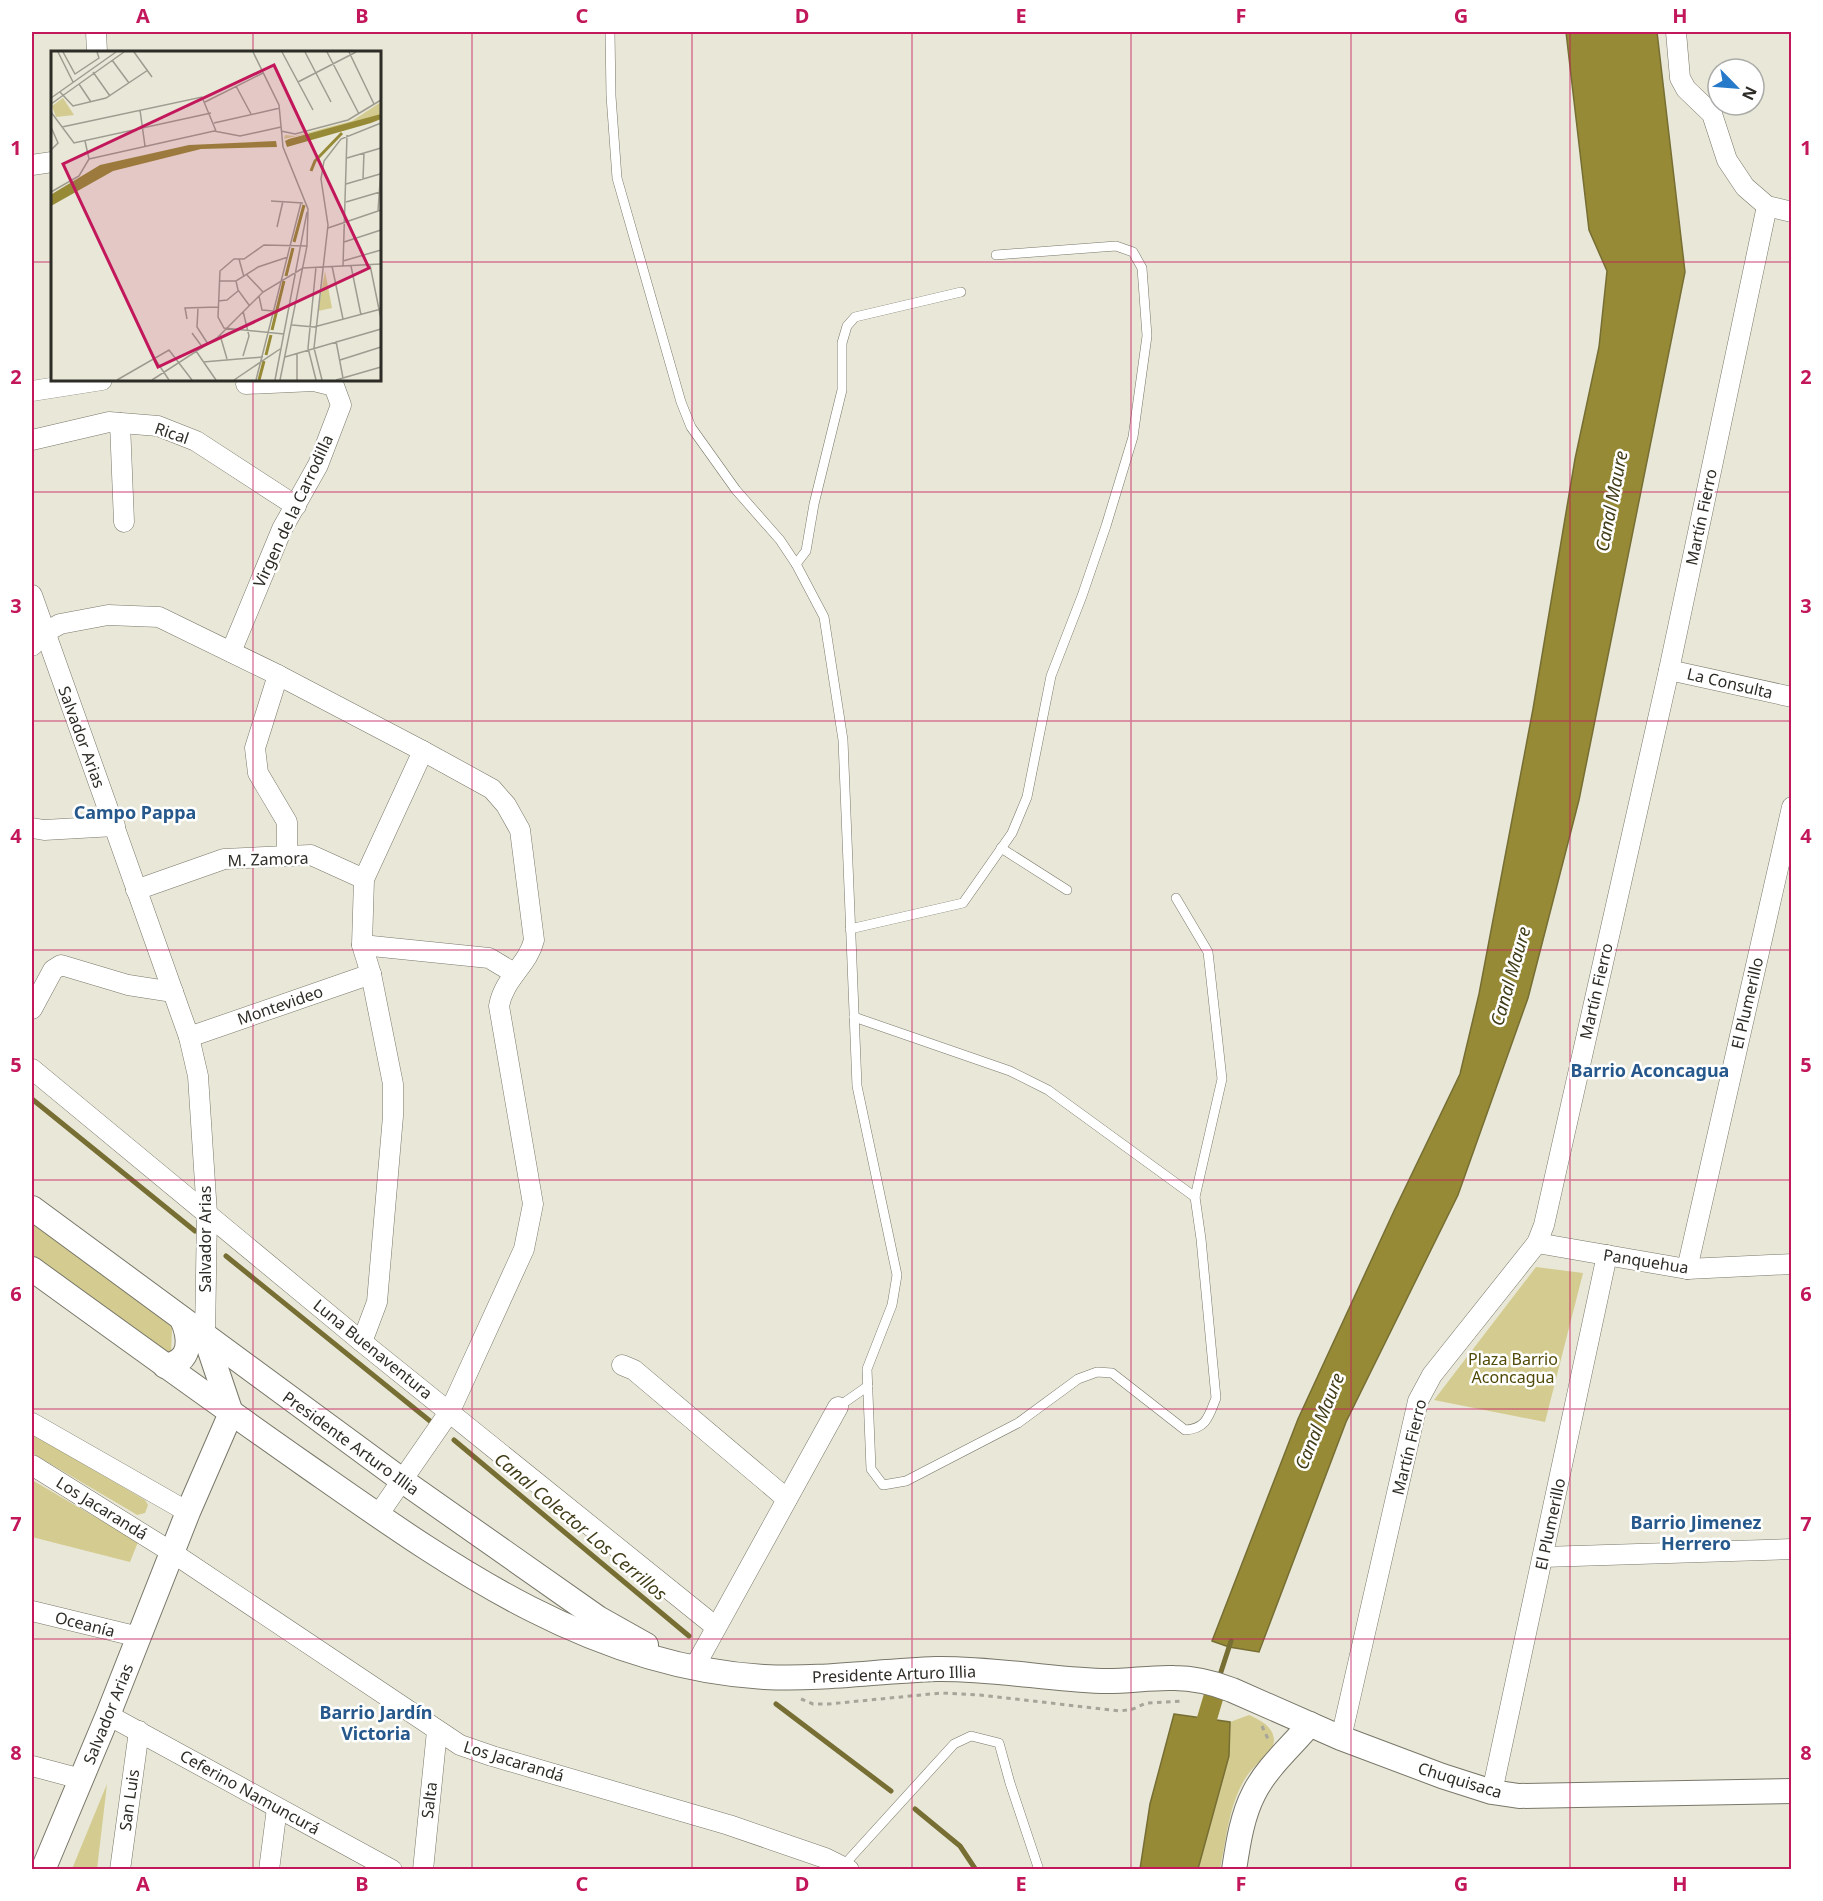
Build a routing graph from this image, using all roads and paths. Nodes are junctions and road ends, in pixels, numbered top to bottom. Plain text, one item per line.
1 (96, 32) edge
2 (610, 32) edge
3 (1676, 32) edge
4 (97, 51) edge
5 (51, 162) edge
6 (32, 165) edge
7 (1767, 206) junction
8 (1791, 212) edge
9 (996, 255) dead end
10 (962, 292) dead end
11 (96, 381) edge
12 (246, 384) dead end
13 (32, 392) edge
14 (120, 423) junction
15 (32, 440) edge
16 (296, 506) junction
17 (124, 522) dead end
18 (796, 564) junction
19 (32, 595) edge
20 (38, 640) edge
21 (231, 652) junction
22 (1669, 670) junction
23 (278, 675) junction
24 (1791, 697) edge
25 (423, 750) junction
26 (1791, 807) edge
27 (115, 826) junction
28 (32, 828) edge
29 (1001, 848) junction
30 (287, 856) junction
31 (364, 879) junction
32 (136, 890) junction
33 (1067, 890) dead end
34 (1176, 898) dead end
35 (850, 929) junction
36 (362, 945) junction
37 (514, 973) junction
38 (371, 974) junction
39 (173, 992) junction
40 (32, 1010) edge
41 (854, 1017) junction
42 (189, 1037) junction
43 (32, 1069) edge
44 (1195, 1197) junction
45 (32, 1208) edge
46 (207, 1214) junction
47 (1537, 1243) junction
48 (1607, 1255) junction
49 (1791, 1264) edge
50 (32, 1269) edge
51 (1687, 1269) junction
52 (182, 1319) junction
53 (205, 1336) junction
54 (362, 1342) junction
55 (622, 1365) dead end
56 (165, 1366) junction
57 (868, 1386) junction
58 (838, 1407) joint
59 (450, 1411) junction
60 (231, 1413) junction
61 (32, 1423) edge
62 (32, 1465) edge
63 (403, 1481) junction
64 (787, 1499) junction
65 (188, 1512) junction
66 (378, 1515) junction
67 (1791, 1549) edge
68 (173, 1553) junction
69 (1543, 1557) junction
70 (32, 1611) edge
71 (716, 1627) junction
72 (139, 1637) junction
73 (686, 1666) junction
74 (1217, 1684) joint
75 (795, 1695) dead end
76 (1191, 1700) dead end
77 (108, 1715) junction
78 (1261, 1724) dead end
79 (1310, 1724) junction
80 (139, 1731) junction
81 (437, 1731) junction
82 (1341, 1738) junction
83 (1268, 1743) dead end
84 (32, 1766) edge
85 (81, 1779) junction
86 (1791, 1791) edge
87 (1492, 1792) junction
88 (277, 1808) junction
89 (846, 1868) edge
90 (43, 1869) edge
91 (120, 1869) edge
92 (269, 1869) edge
93 (392, 1869) edge
94 (423, 1869) edge
95 (1038, 1869) edge
96 (1234, 1869) edge

1 - 4 street
2 - 18 lane
3 - 7 street
5 - 6 street
7 - 8 street
7 - 22 street, Martín Fierro
9 - 29 lane
10 - 18 lane
11 - 13 street
12 - 16 street, Virgen de la Carrodilla
14 - 15 street, Rical
14 - 16 street, Rical
14 - 17 street
16 - 21 street, Virgen de la Carrodilla
18 - 35 lane
19 - 20 street, Salvador Arias
20 - 21 street
20 - 27 street, Salvador Arias
21 - 23 street
22 - 24 street, La Consulta
22 - 47 street, Martín Fierro
23 - 25 street
23 - 30 street
25 - 31 street
25 - 37 street
26 - 51 street, El Plumerillo
27 - 28 street
27 - 32 street, Salvador Arias
29 - 33 lane
29 - 35 lane
30 - 31 street, M. Zamora
30 - 32 street, M. Zamora
31 - 36 street
32 - 39 street, Salvador Arias
34 - 44 lane
35 - 41 lane
36 - 37 street
36 - 38 street
37 - 59 street
38 - 42 street, Montevideo
38 - 54 street
39 - 40 street
39 - 42 street, Salvador Arias
41 - 44 lane
41 - 57 lane
42 - 46 street, Salvador Arias
43 - 46 street, Luna Buenaventura
44 - 57 lane
45 - 52 street, Presidente Arturo Illia
46 - 53 street, Salvador Arias
46 - 54 street, Luna Buenaventura
47 - 48 street, Panquehua
47 - 82 street, Martín Fierro
48 - 51 street, Panquehua
48 - 69 street, El Plumerillo
49 - 51 street, Panquehua
50 - 56 street, Presidente Arturo Illia
52 - 53 street, Presidente Arturo Illia
52 - 56 street
53 - 60 street, Salvador Arias
53 - 63 street, Presidente Arturo Illia
54 - 59 street, Luna Buenaventura
55 - 64 street
56 - 60 street, Presidente Arturo Illia
57 - 58 lane
58 - 64 street
59 - 63 street
59 - 71 street, Luna Buenaventura
60 - 65 street, Salvador Arias
60 - 66 street, Presidente Arturo Illia
61 - 65 street
62 - 68 street, Los Jacarandá
63 - 66 street
63 - 73 street, Presidente Arturo Illia
64 - 71 street
65 - 68 street, Salvador Arias
66 - 73 street, Presidente Arturo Illia
67 - 69 street
68 - 72 street, Salvador Arias
68 - 81 street, Los Jacarandá
69 - 87 street, El Plumerillo
70 - 72 street, Oceanía
71 - 73 street
72 - 77 street, Salvador Arias
73 - 74 street, Presidente Arturo Illia
74 - 79 street, Chuquisaca
75 - 76 path
77 - 80 street, Ceferino Namuncurá
77 - 85 street, Salvador Arias
78 - 83 path
79 - 82 street, Chuquisaca
79 - 96 street
80 - 88 street, Ceferino Namuncurá
80 - 91 street, San Luis
81 - 89 street, Los Jacarandá
81 - 94 street, Salta
82 - 87 street, Chuquisaca
84 - 85 street
85 - 90 street, Salvador Arias
86 - 87 street, Chuquisaca
88 - 92 street
88 - 93 street, Ceferino Namuncurá
89 - 95 lane

